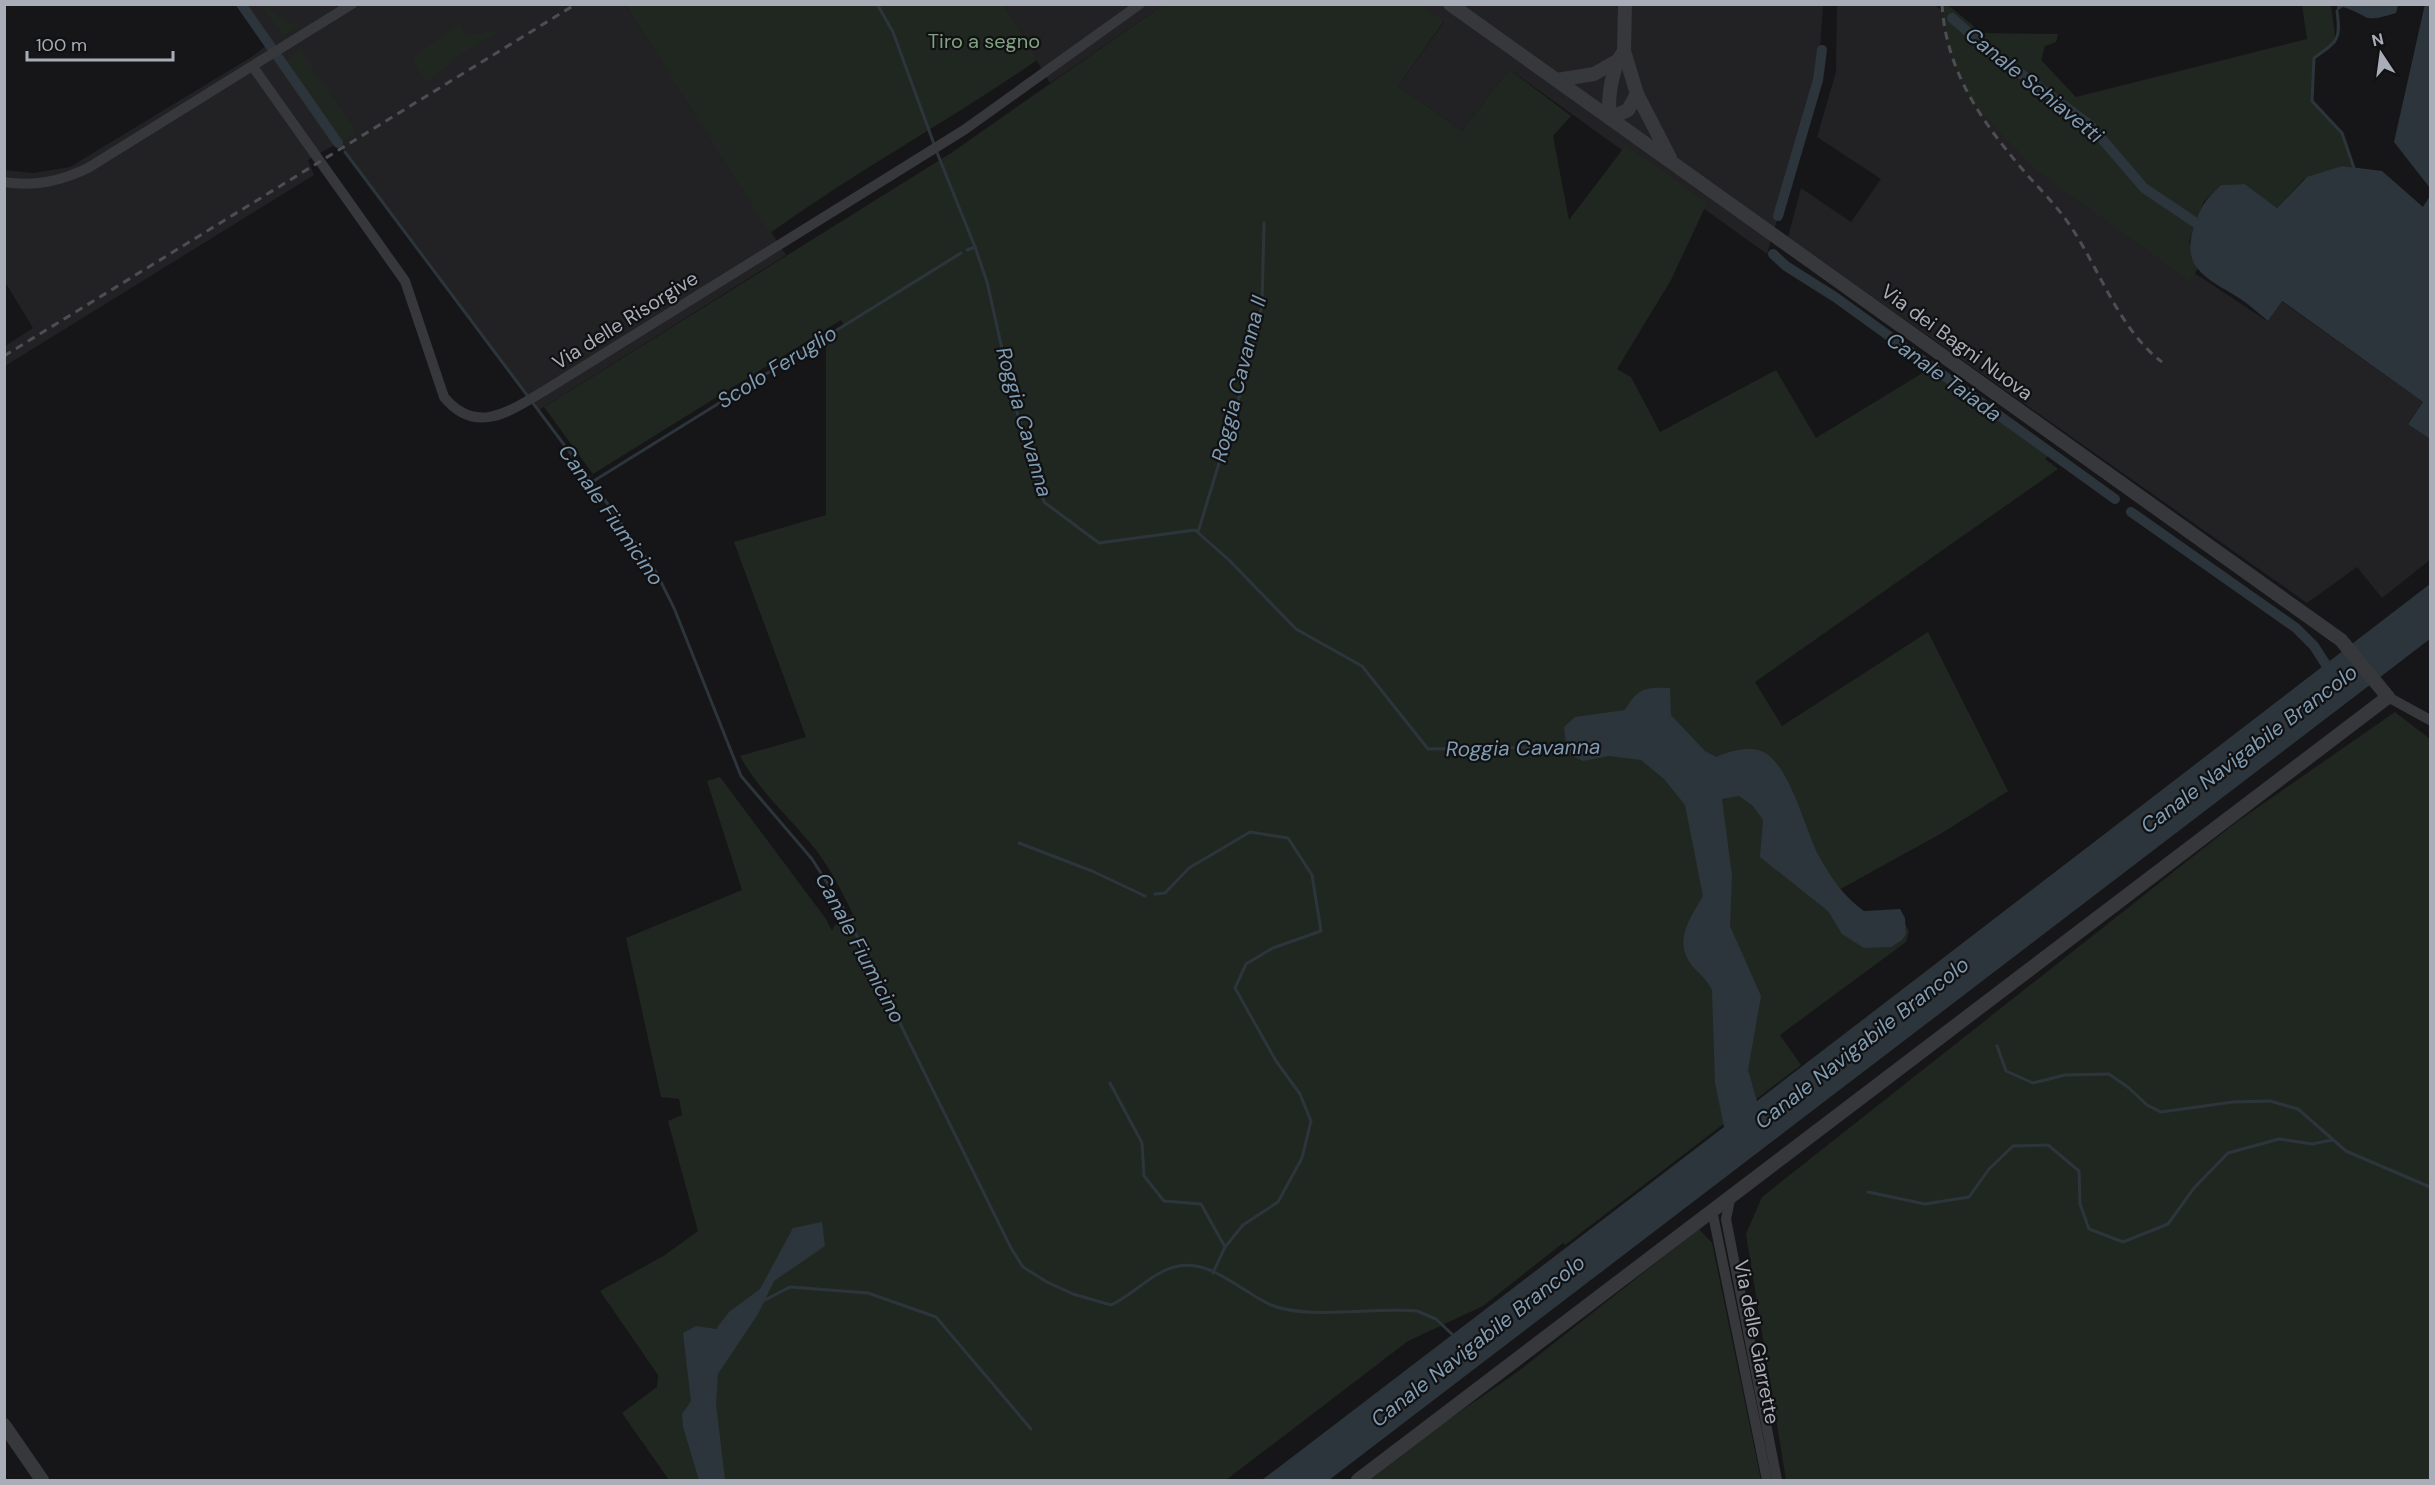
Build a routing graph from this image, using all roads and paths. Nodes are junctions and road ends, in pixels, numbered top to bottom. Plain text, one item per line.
1 (352, 4) edge
2 (1140, 4) edge
3 (1450, 4) edge
4 (1625, 4) edge
5 (1620, 56) junction
6 (253, 67) junction
7 (1557, 80) junction
8 (1637, 94) junction
9 (1610, 118) junction
10 (1673, 162) junction
11 (4, 182) edge
12 (2388, 698) junction
13 (2430, 720) edge
14 (1722, 1202) junction
15 (1699, 1220) junction
16 (1715, 1226) junction
17 (4, 1425) edge
18 (42, 1480) edge
19 (1358, 1480) edge
20 (1767, 1480) edge
21 (1777, 1480) edge

1 - 6 street
2 - 6 street, Via delle Risorgive
3 - 7 street, Via dei Bagni Nuova
4 - 5 street
5 - 7 street
5 - 8 street
5 - 9 street
6 - 11 street
7 - 9 street, Via dei Bagni Nuova
8 - 9 street
8 - 10 street
9 - 10 street, Via dei Bagni Nuova
10 - 12 street, Via dei Bagni Nuova
12 - 13 street, Via dei Bagni Nuova
12 - 14 street
14 - 15 street
14 - 16 street, Via delle Giarrette
14 - 21 street, Via delle Giarrette
15 - 16 street
15 - 19 street
16 - 20 street, Via delle Giarrette
17 - 18 street

